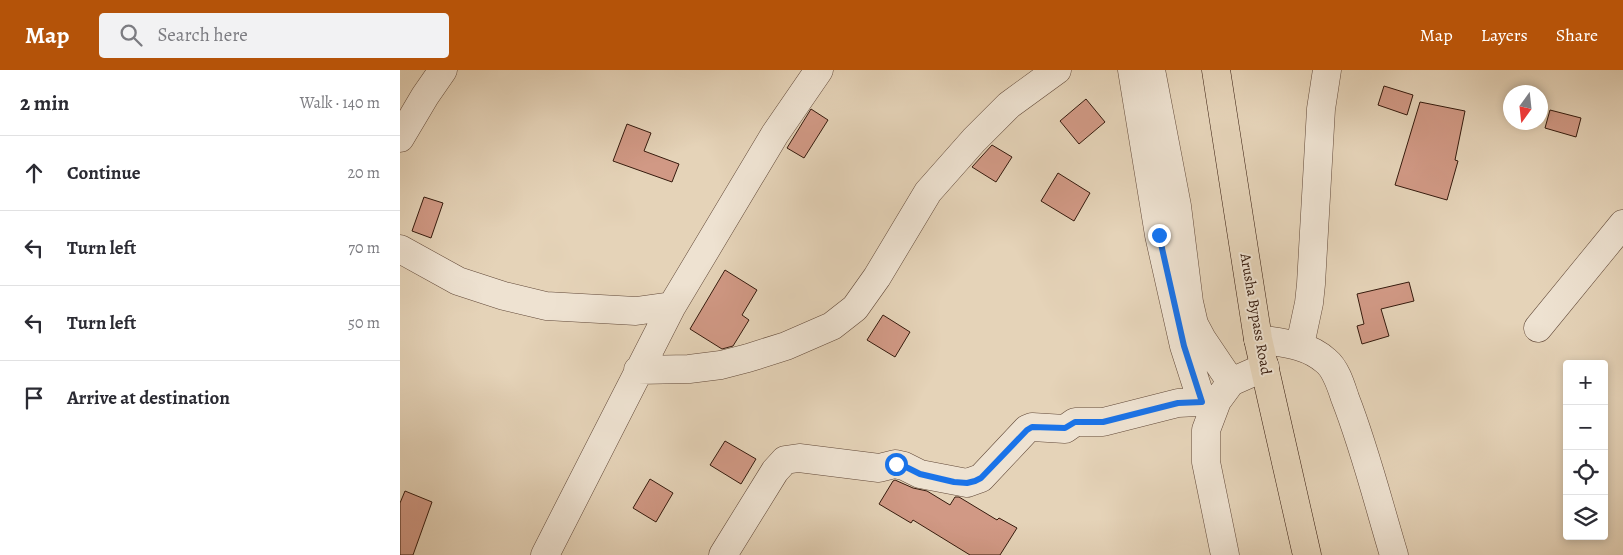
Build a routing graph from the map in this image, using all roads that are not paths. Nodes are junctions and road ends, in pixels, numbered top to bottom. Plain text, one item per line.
1 (443, 70) edge
2 (819, 70) edge
3 (1058, 70) edge
4 (1132, 70) edge
5 (1151, 70) edge
6 (1216, 70) edge
7 (1327, 70) edge
8 (400, 138) edge
9 (1623, 224) edge
10 (400, 249) edge
11 (672, 306) junction
12 (1538, 328) dead end
13 (1258, 339) junction
14 (1300, 345) junction
15 (1265, 367) junction
16 (638, 370) junction
17 (1217, 395) junction
18 (545, 555) edge
19 (723, 555) edge
20 (1225, 555) edge
21 (1307, 555) edge
22 (1394, 555) edge

1 - 8 street
2 - 11 street
3 - 16 street
4 - 17 street
5 - 17 street
6 - 13 main road, Arusha Bypass Road
7 - 14 street
9 - 12 street
10 - 11 street
11 - 16 street
13 - 14 street
13 - 15 main road, Arusha Bypass Road
14 - 22 street
15 - 17 street
15 - 21 main road, Arusha Bypass Road
16 - 18 street
17 - 19 street
17 - 20 street

